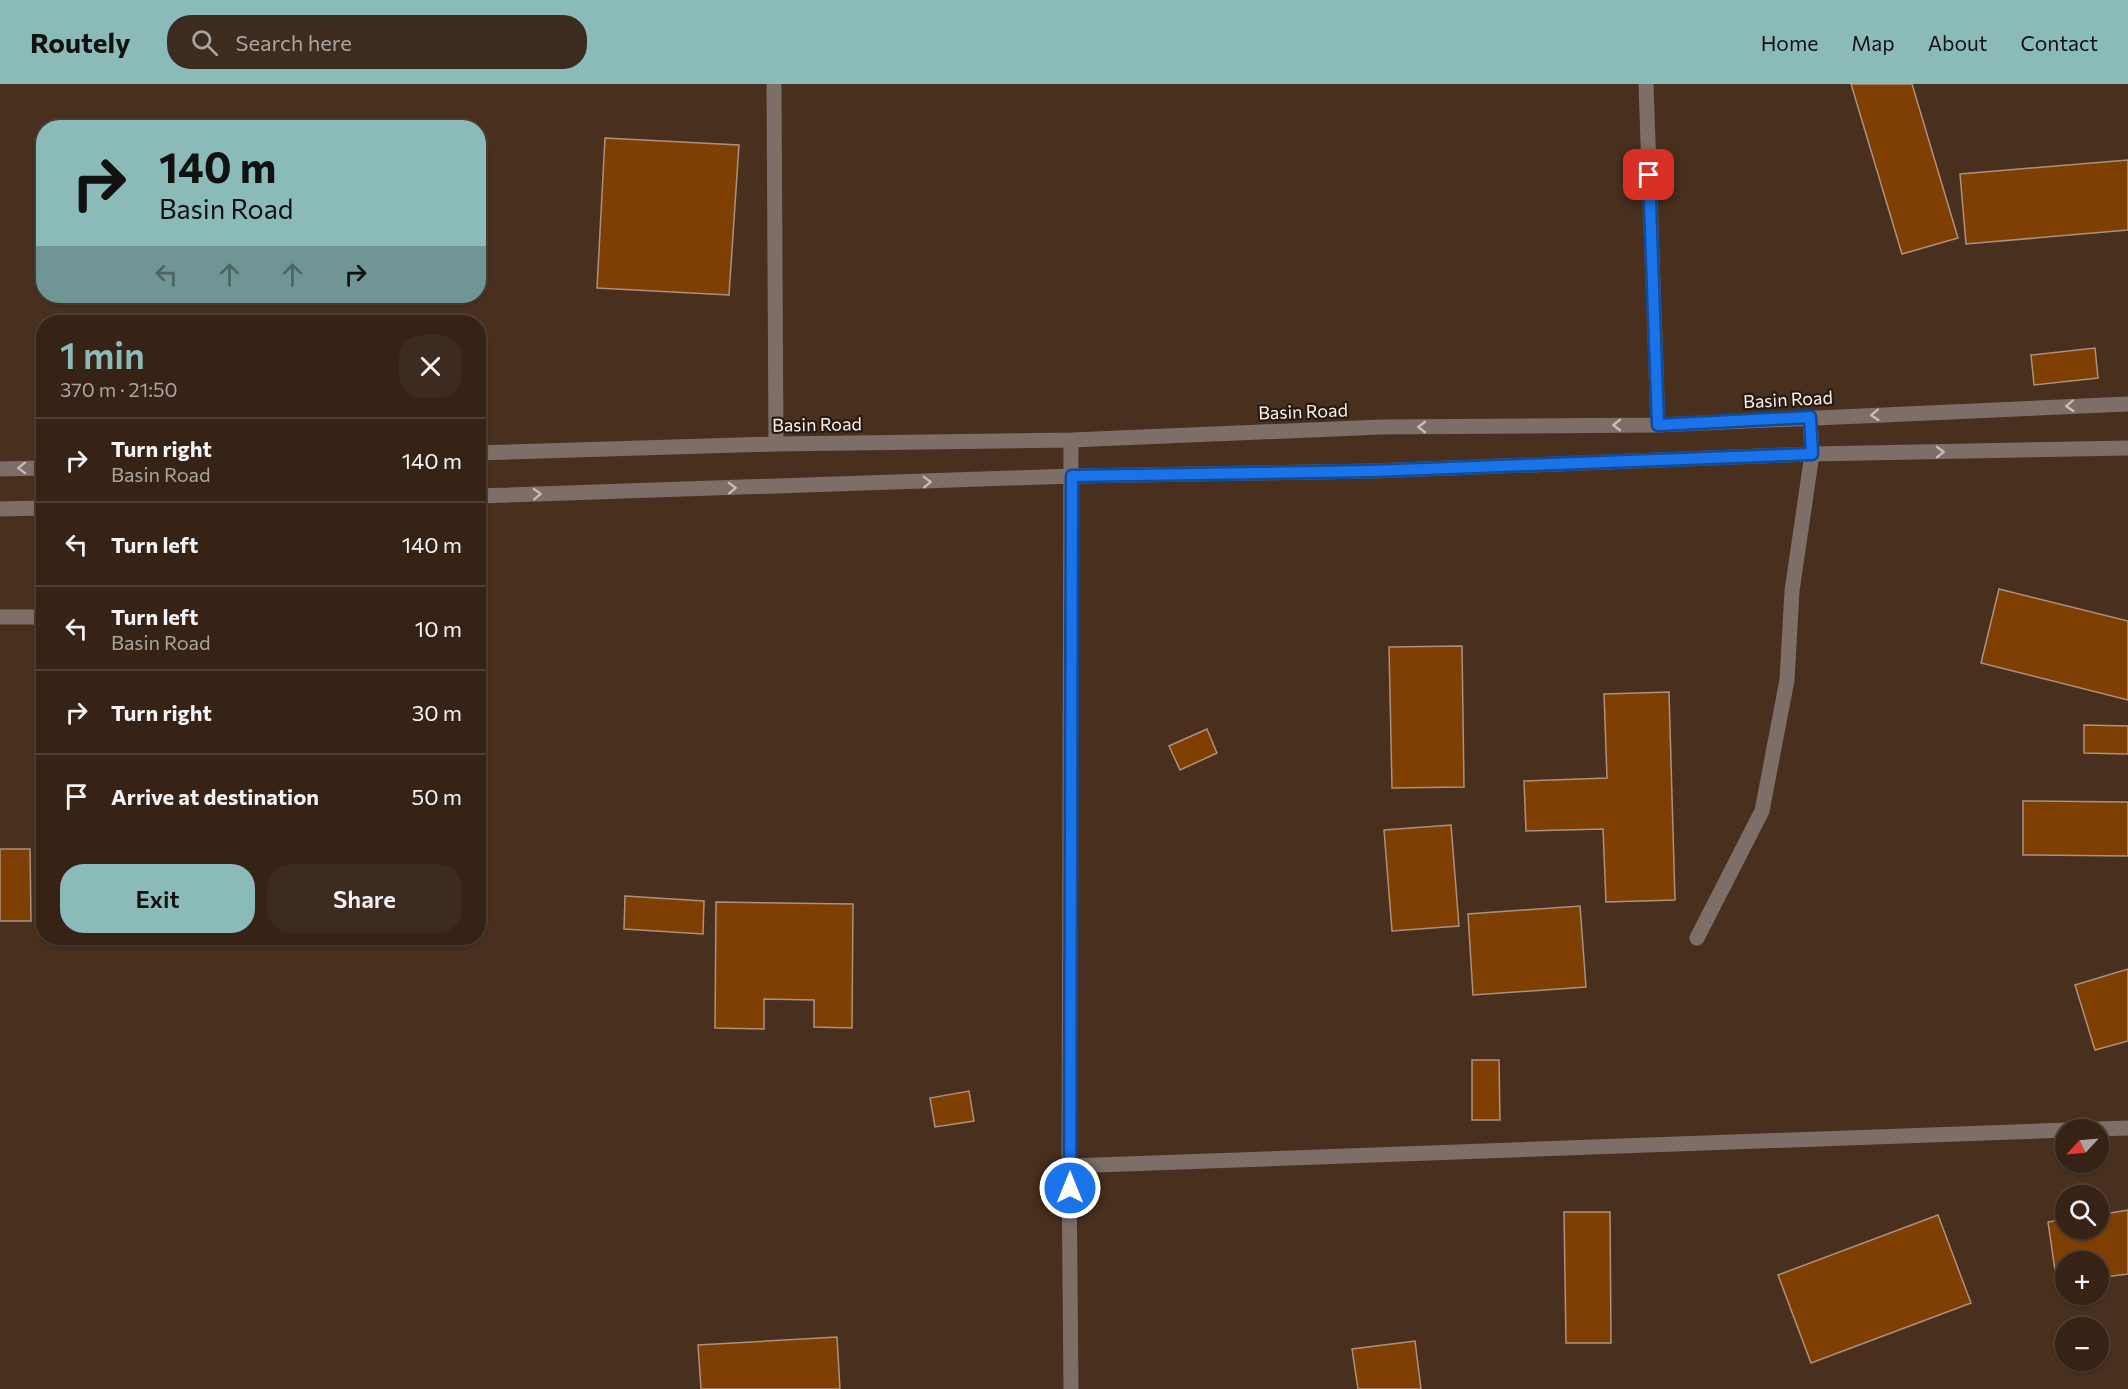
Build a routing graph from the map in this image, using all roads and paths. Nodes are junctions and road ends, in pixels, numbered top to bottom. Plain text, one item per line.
1 (774, 84) edge
2 (1646, 84) edge
3 (2128, 404) edge
4 (1810, 417) junction
5 (1658, 425) junction
6 (1071, 440) junction
7 (776, 444) junction
8 (2128, 448) edge
9 (486, 453) edge
10 (1812, 454) junction
11 (36, 468) edge
12 (0, 469) edge
13 (1072, 476) junction
14 (486, 496) edge
15 (36, 508) edge
16 (0, 509) edge
17 (0, 617) edge
18 (36, 617) edge
19 (1697, 938) dead end
20 (2128, 1128) edge
21 (2109, 1129) edge
22 (2055, 1130) edge
23 (1070, 1166) junction
24 (1071, 1389) edge

1 - 7 street
2 - 5 street
3 -> 4 street, Basin Road
4 - 5 street, Basin Road
4 - 10 street
5 -> 6 street, Basin Road
6 - 7 street, Basin Road
6 - 13 street
7 - 9 street, Basin Road
10 -> 8 street
10 - 13 street
10 - 19 street
11 -> 12 street
14 -> 13 street
13 - 23 street
15 - 16 street
17 - 18 street
20 - 21 street
22 - 23 street
23 - 24 street

